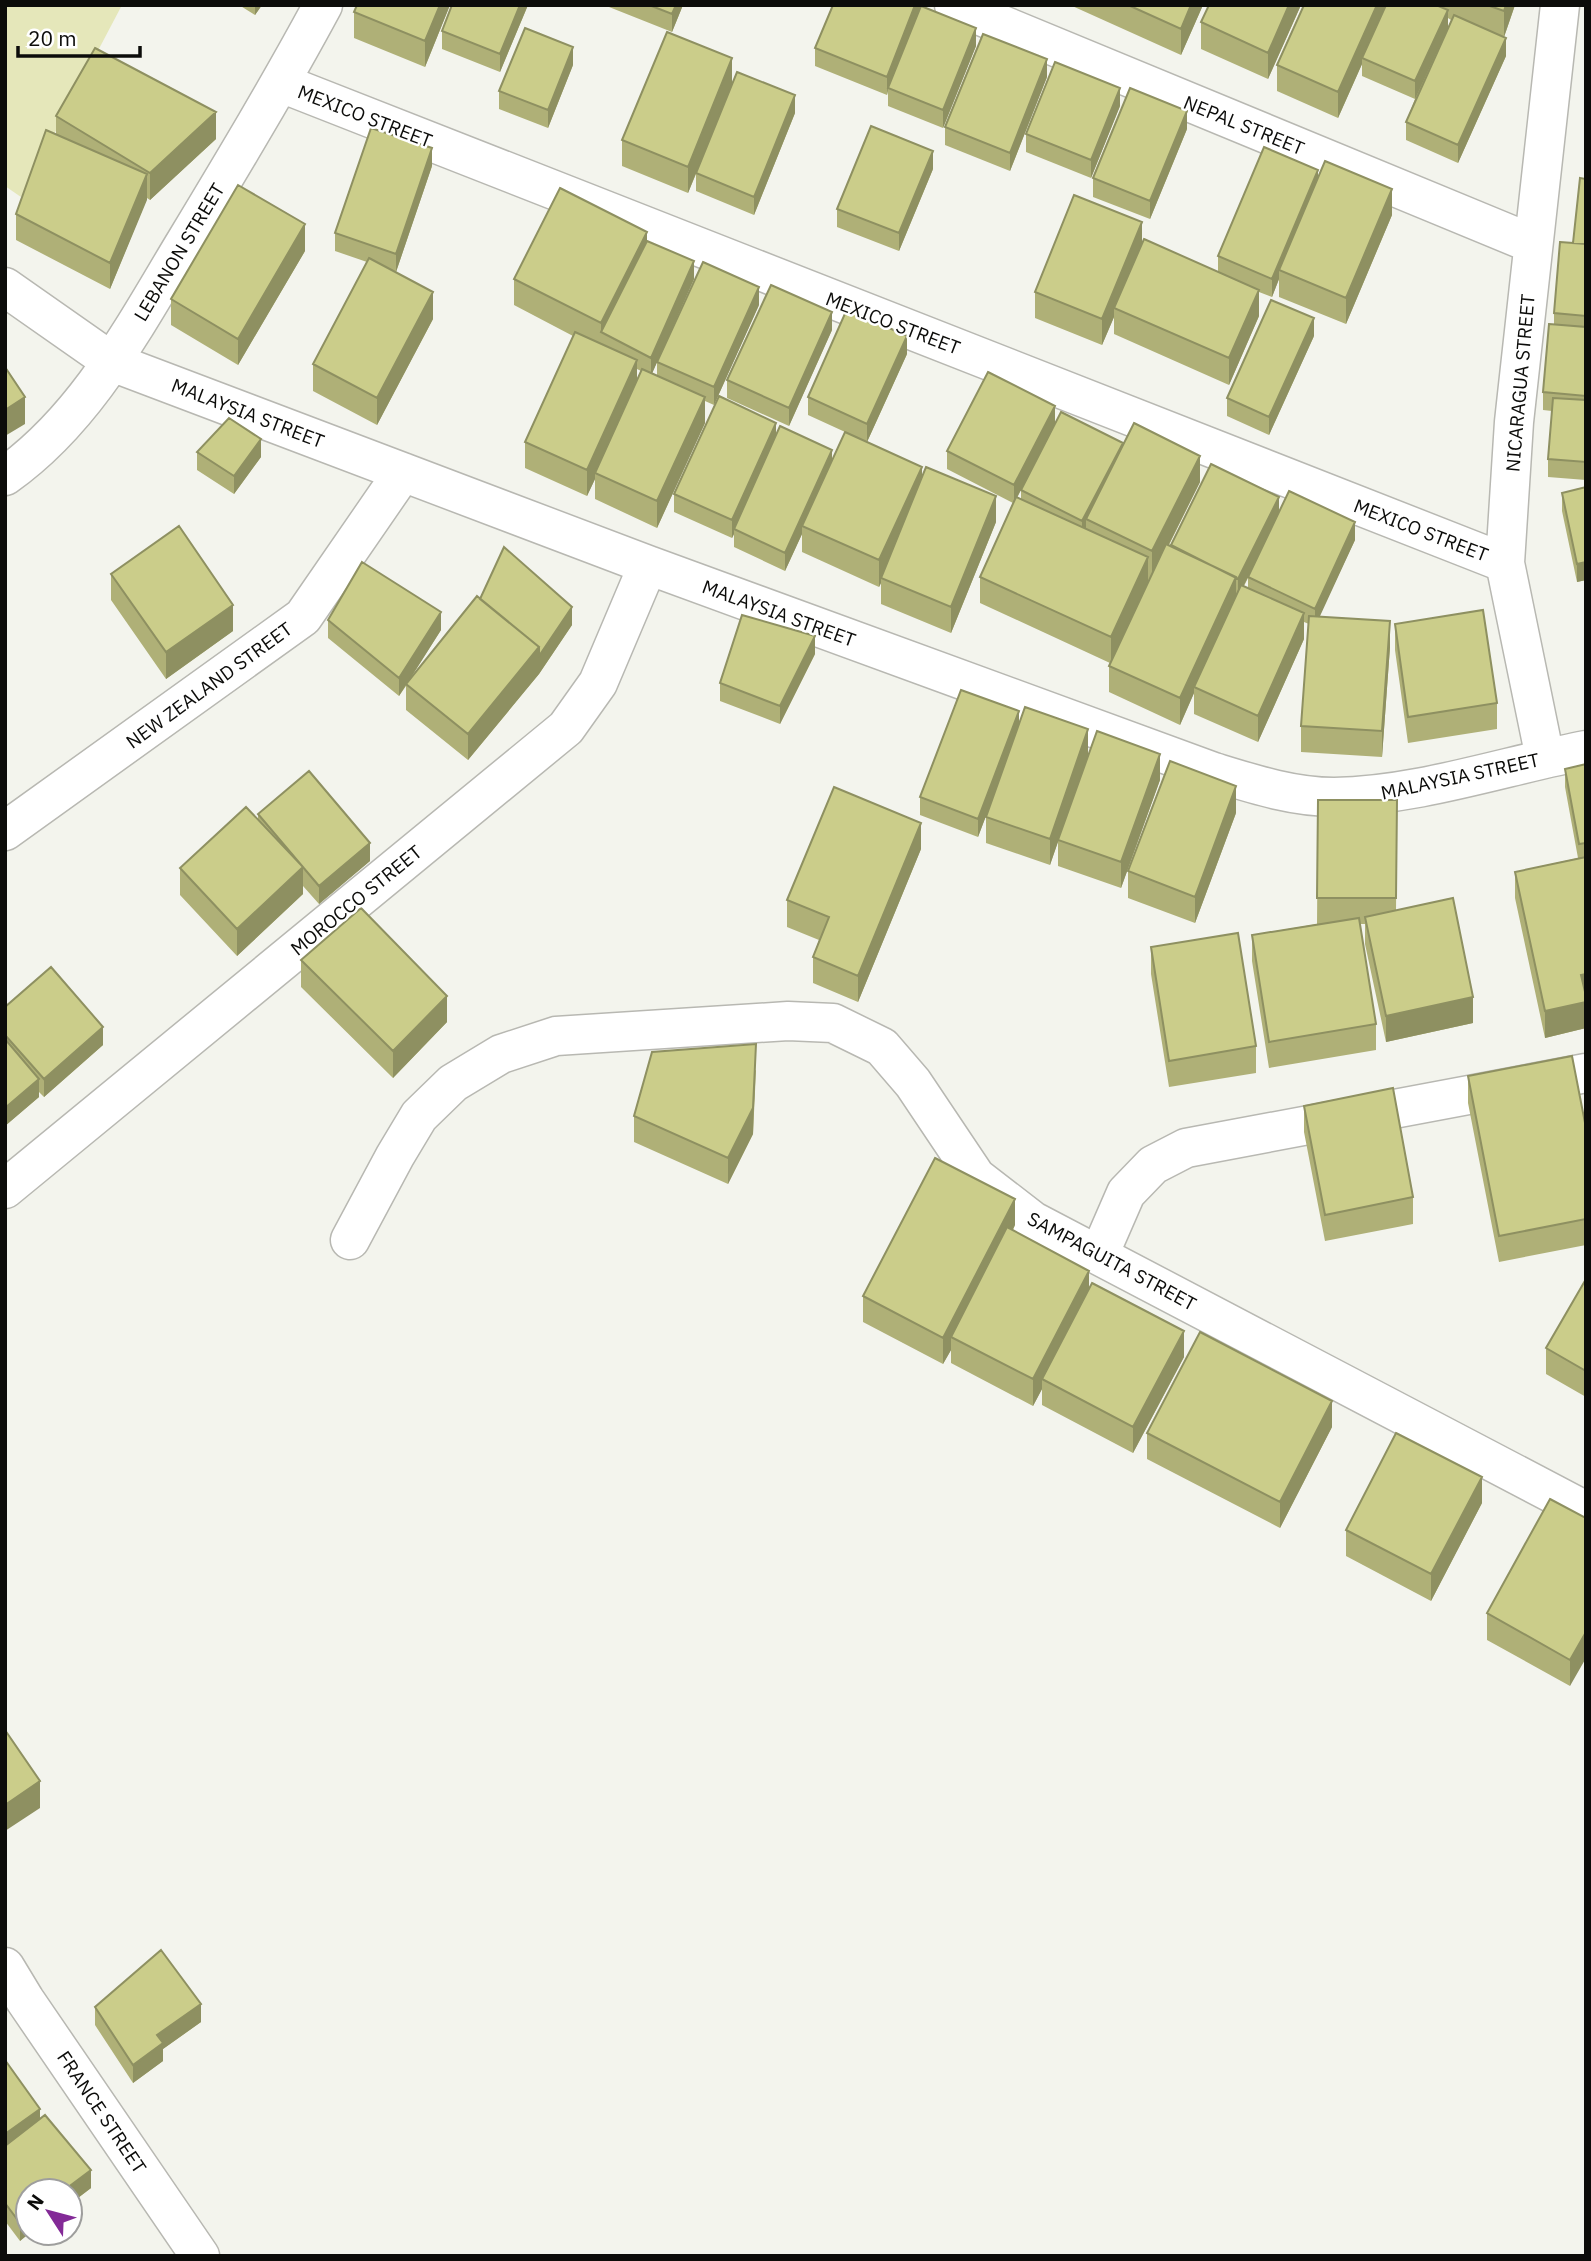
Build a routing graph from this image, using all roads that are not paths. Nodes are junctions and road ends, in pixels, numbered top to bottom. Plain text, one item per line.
1 (323, 5) edge
2 (954, 5) edge
3 (1560, 5) edge
4 (281, 83) junction
5 (1533, 244) junction
6 (5, 287) edge
7 (112, 362) junction
8 (402, 472) junction
9 (5, 476) edge
10 (1505, 563) junction
11 (648, 565) junction
12 (1586, 750) edge
13 (1545, 758) junction
14 (5, 831) edge
15 (1586, 1073) edge
16 (5, 1189) edge
17 (351, 1240) dead end
18 (1099, 1255) junction
19 (1586, 1511) edge
20 (5, 1967) edge
21 (15, 2006) edge
22 (200, 2256) edge

1 - 4 street, LEBANON STREET
2 - 5 street, NEPAL STREET
3 - 5 street, NICARAGUA STREET
4 - 7 street, LEBANON STREET
4 - 10 street, MEXICO STREET
5 - 10 street, NICARAGUA STREET
6 - 7 street, MALAYSIA STREET
7 - 8 street, MALAYSIA STREET
7 - 9 street, LEBANON STREET
8 - 11 street, MALAYSIA STREET
8 - 14 street, NEW ZEALAND STREET
10 - 13 street, NICARAGUA STREET
11 - 13 street, MALAYSIA STREET
11 - 16 street, MOROCCO STREET
12 - 13 street, MALAYSIA STREET
15 - 18 street
17 - 18 street, SAMPAGUITA STREET
18 - 19 street, SAMPAGUITA STREET
20 - 21 street, FRANCE STREET
21 - 22 street, FRANCE STREET

